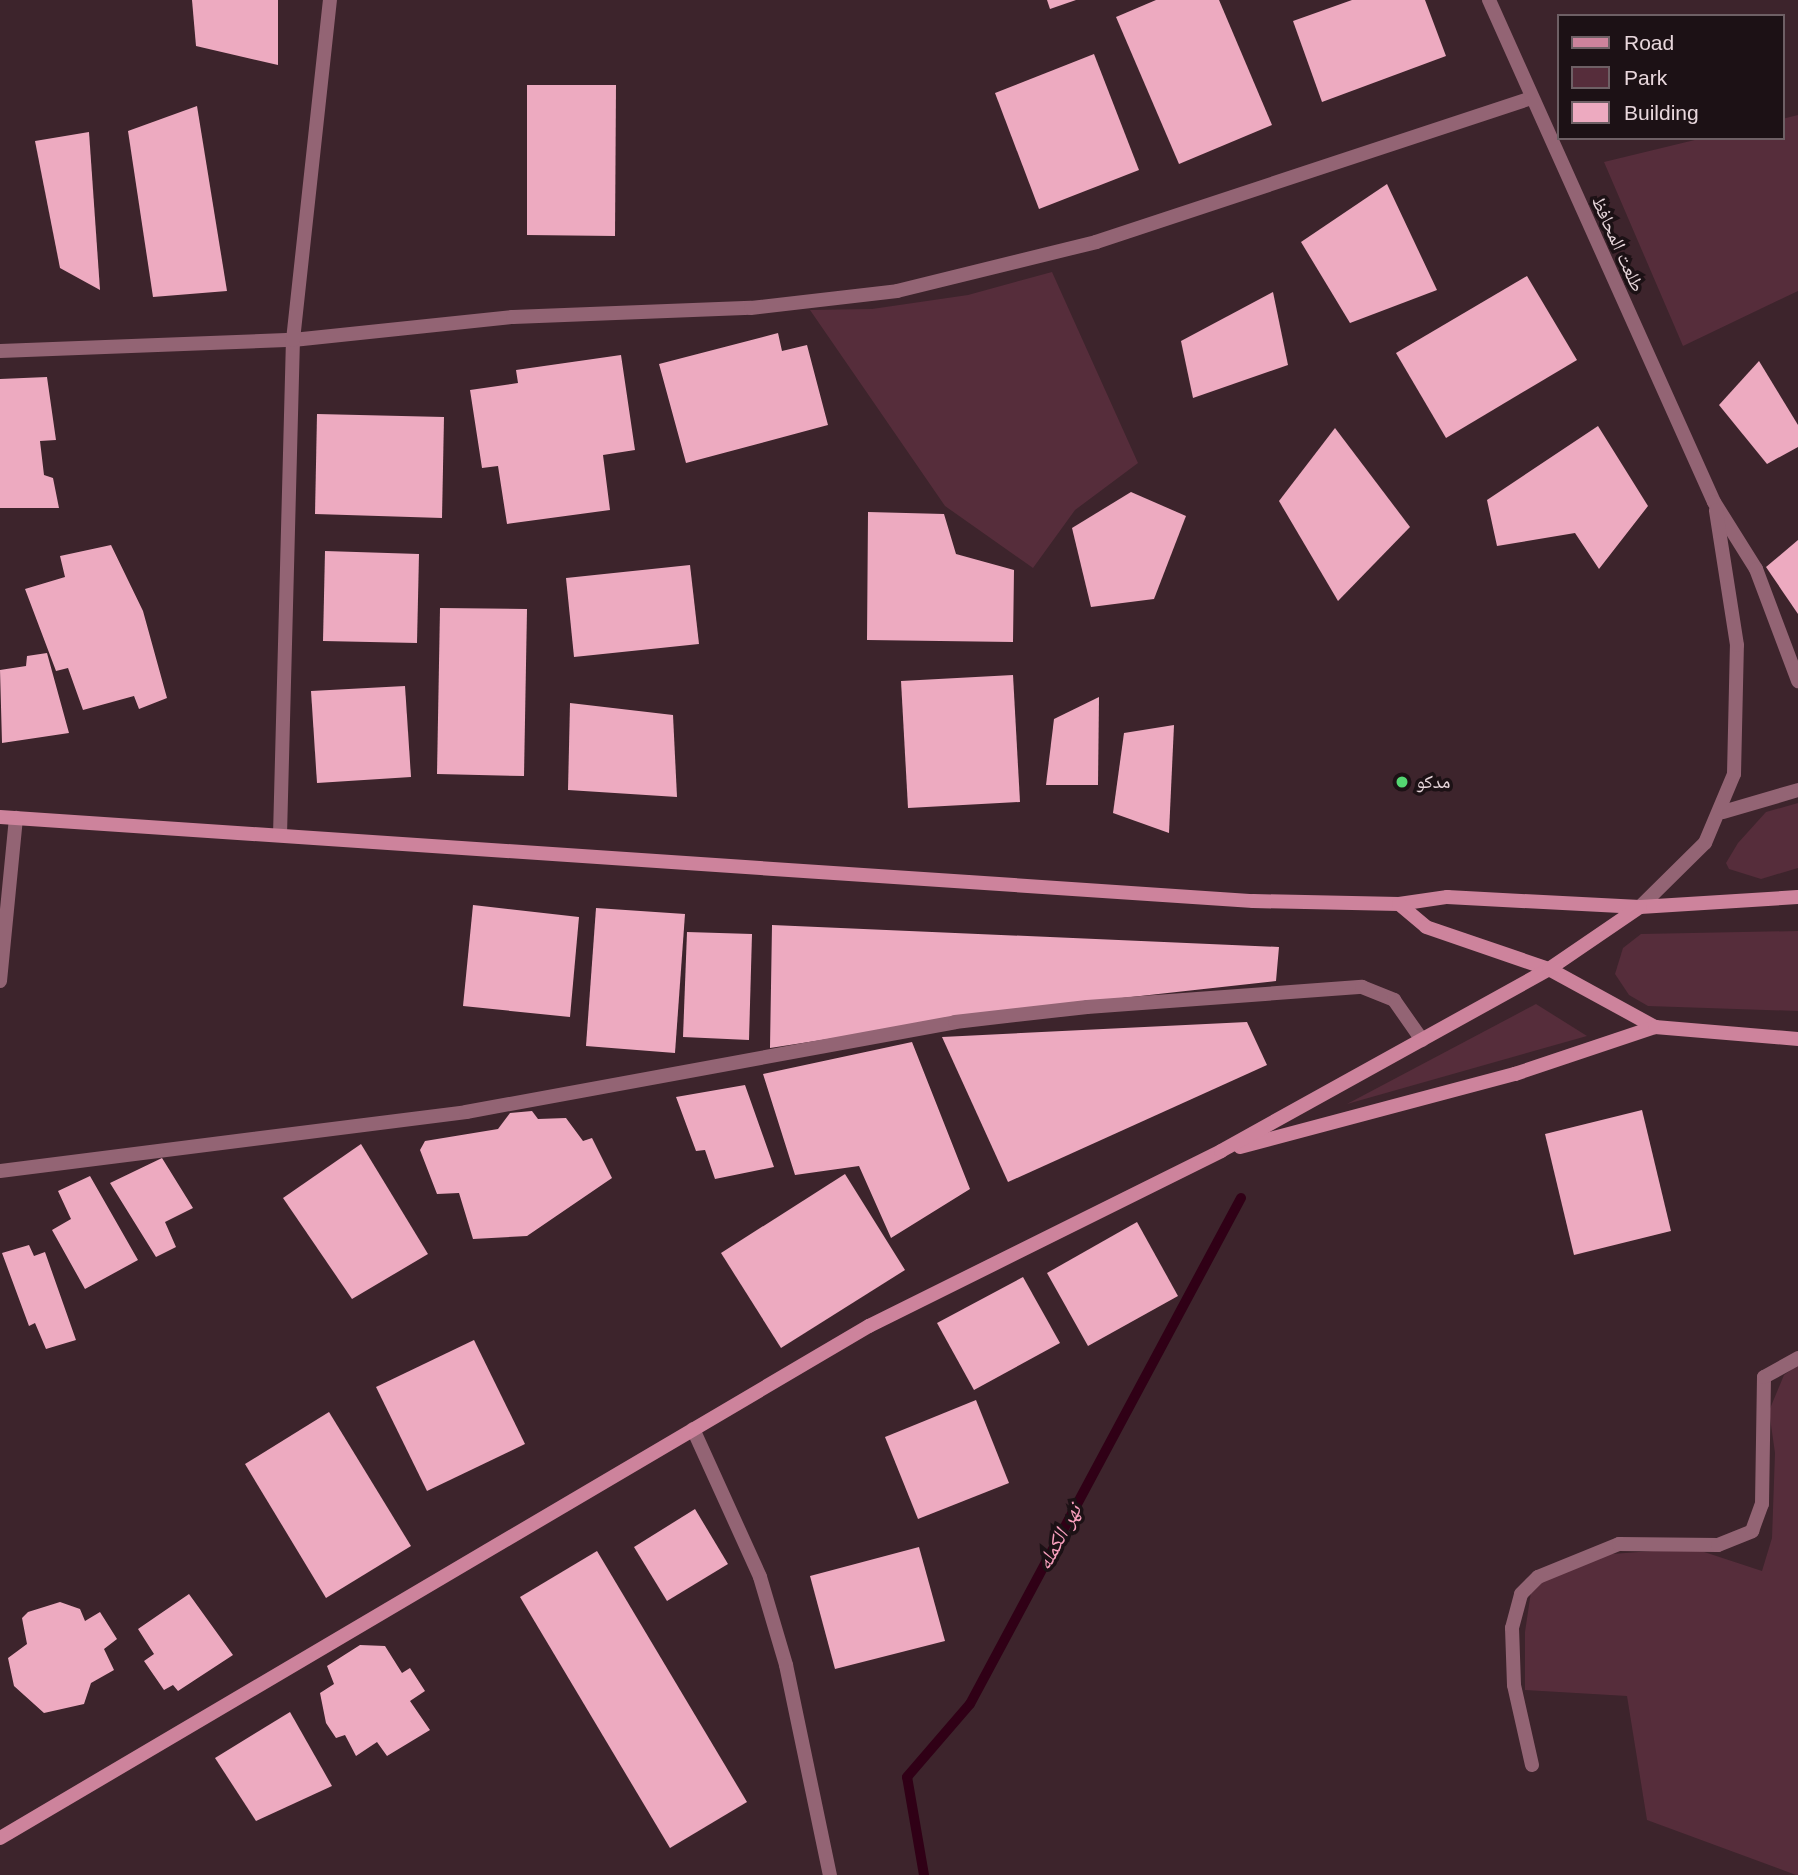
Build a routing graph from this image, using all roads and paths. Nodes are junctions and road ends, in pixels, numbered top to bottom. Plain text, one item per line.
1 (330, 0) edge
2 (1489, 0) edge
3 (1532, 97) junction
4 (293, 340) junction
5 (0, 351) edge
6 (1714, 502) junction
7 (1798, 681) edge
8 (1798, 790) edge
9 (1723, 812) junction
10 (0, 817) edge
11 (16, 818) junction
12 (280, 835) junction
13 (1798, 897) edge
14 (1399, 904) junction
15 (1640, 907) junction
16 (1549, 969) junction
17 (0, 981) edge
18 (1655, 1027) junction
19 (1422, 1040) junction
20 (1798, 1040) edge
21 (1221, 1151) junction
22 (0, 1171) edge
23 (1798, 1358) edge
24 (693, 1429) junction
25 (1532, 1765) dead end
26 (0, 1838) edge
27 (830, 1875) edge

1 - 4 street
2 - 3 street, طلعت المحافظ
3 - 4 street
3 - 6 street, طلعت المحافظ
4 - 5 street
4 - 12 street
6 - 7 street, طلعت المحافظ
6 - 9 street, طلعت المحافظ
8 - 9 street
9 - 15 street, طلعت المحافظ
10 - 11 main road
11 - 12 main road
11 - 17 street
12 - 14 main road
13 - 15 main road
14 - 15 main road
14 - 16 main road
15 - 16 main road
16 - 18 main road
16 - 19 main road
18 - 20 main road
18 - 21 main road
19 - 21 main road
19 - 22 street
21 - 24 main road
23 - 25 street
24 - 26 main road
24 - 27 street

